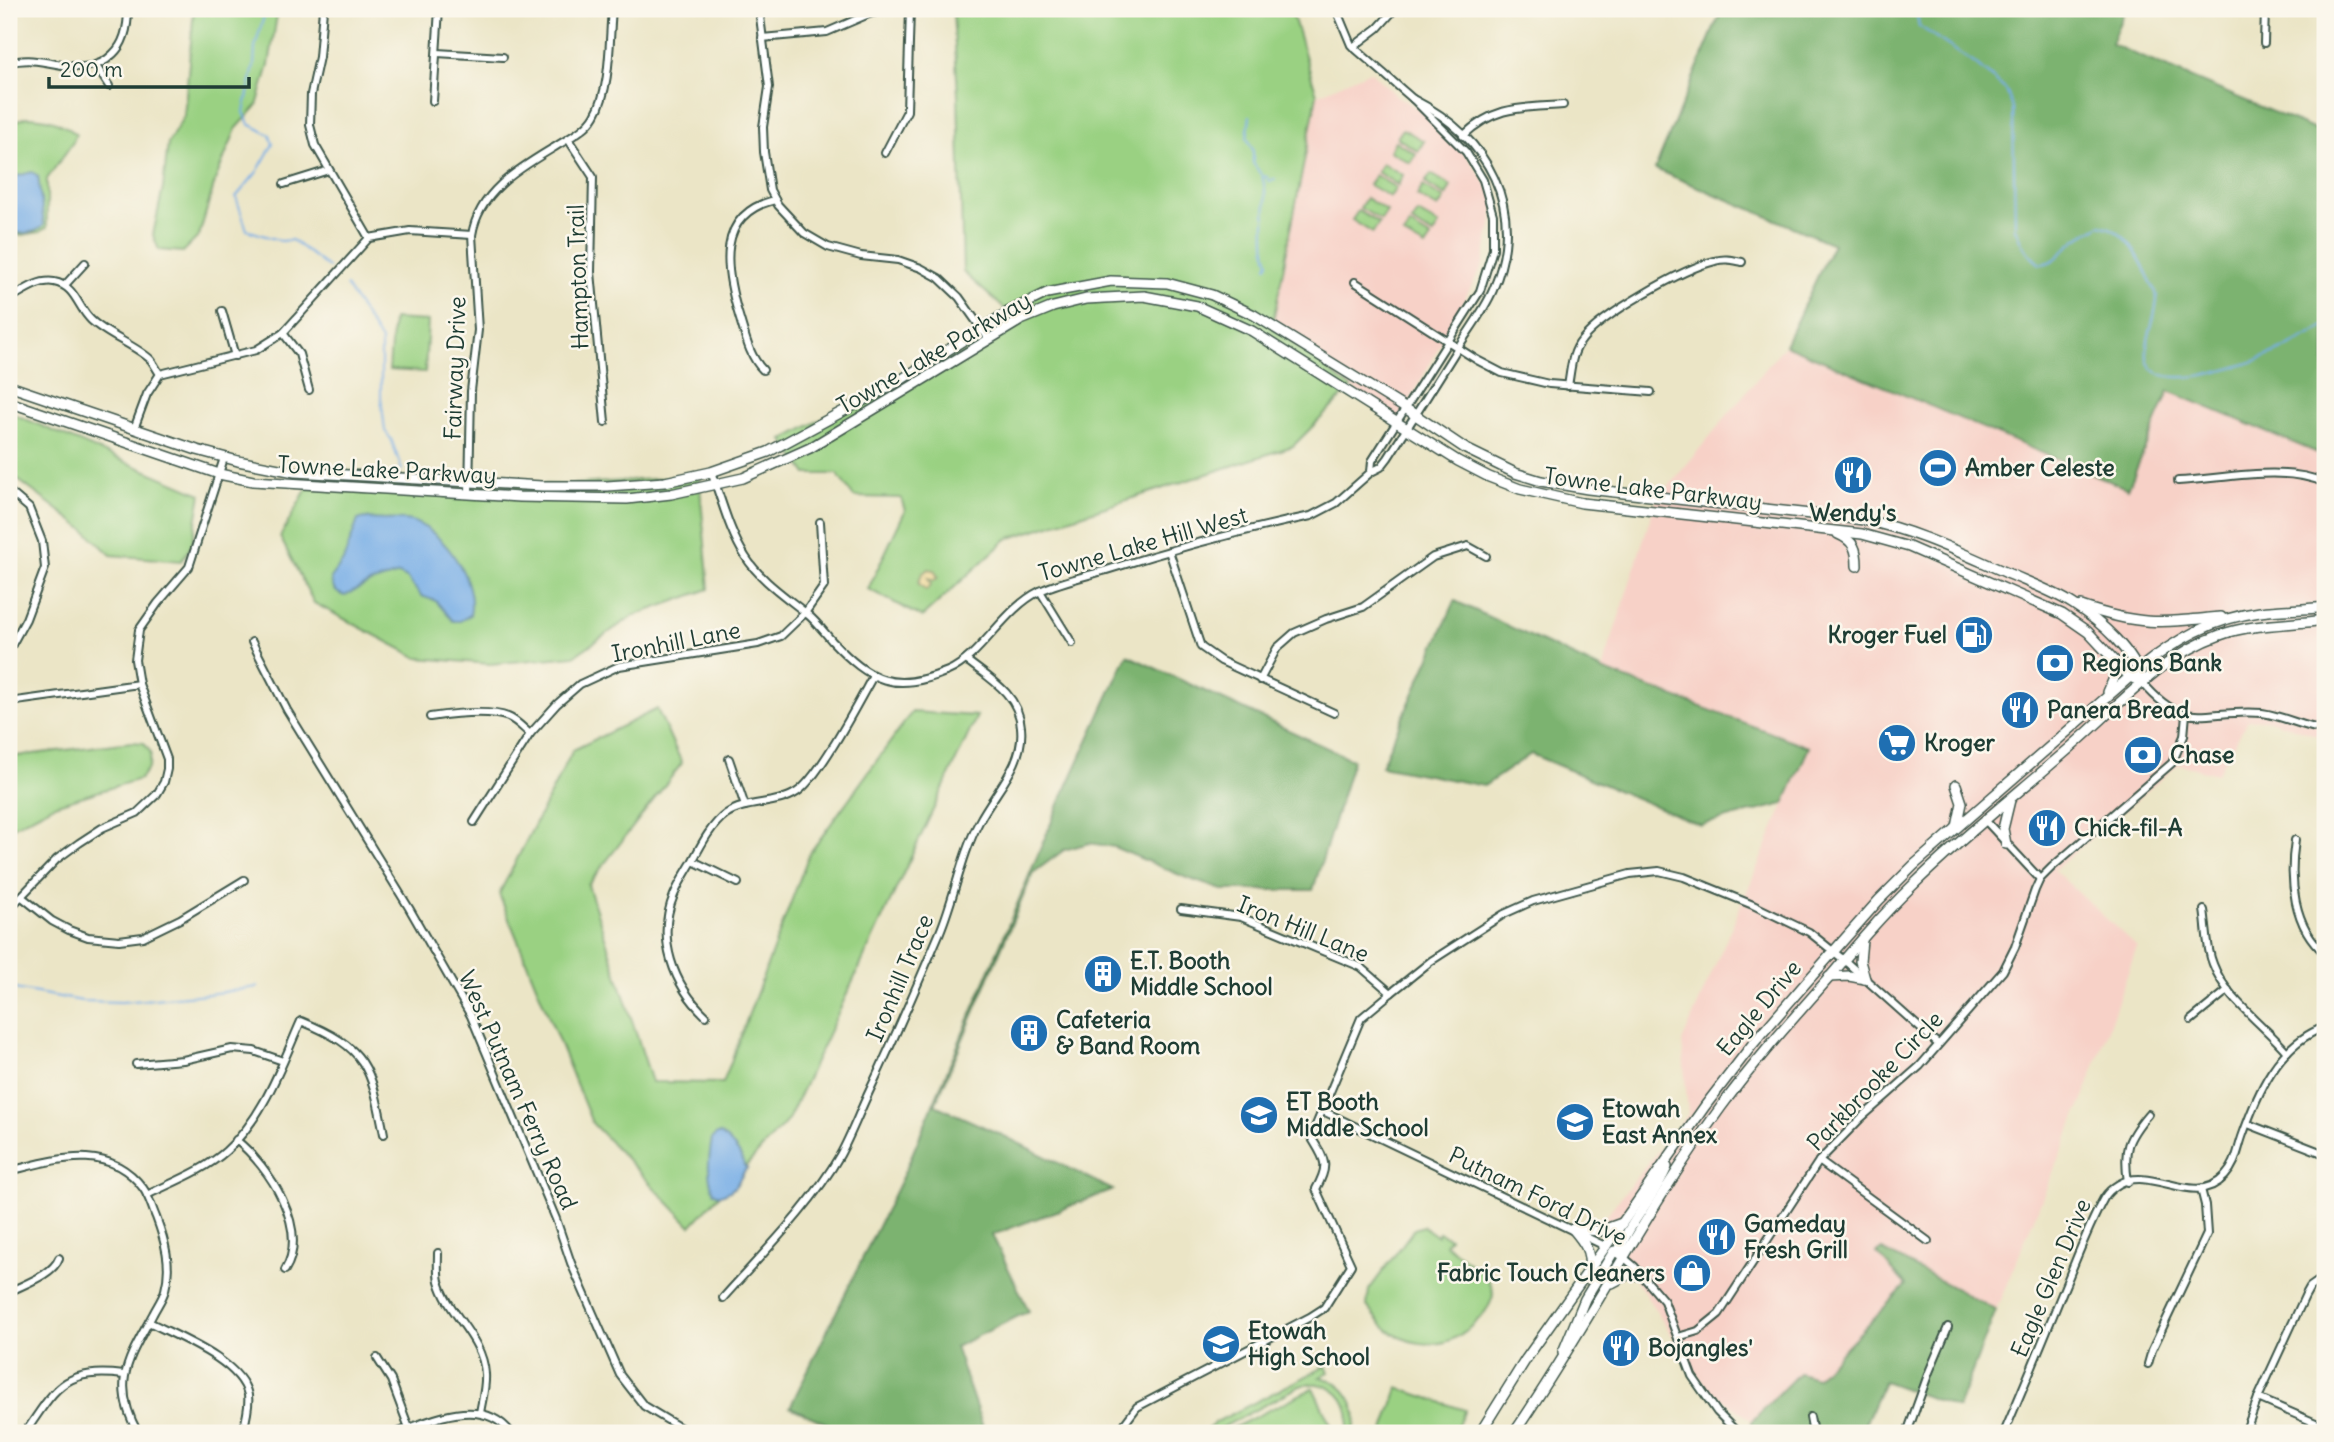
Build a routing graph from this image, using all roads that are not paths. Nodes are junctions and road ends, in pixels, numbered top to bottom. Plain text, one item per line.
1 (128, 9) edge
2 (323, 9) edge
3 (439, 9) edge
4 (612, 9) edge
5 (759, 9) edge
6 (889, 9) edge
7 (910, 9) edge
8 (1336, 9) edge
9 (1395, 9) edge
10 (2265, 9) edge
11 (762, 38) junction
12 (2264, 43) dead end
13 (1353, 47) junction
14 (437, 53) junction
15 (503, 57) dead end
16 (9, 63) edge
17 (96, 66) junction
18 (108, 86) dead end
19 (1413, 99) junction
20 (433, 100) dead end
21 (1563, 105) dead end
22 (1464, 134) junction
23 (568, 139) junction
24 (1457, 142) junction
25 (885, 153) dead end
26 (329, 170) junction
27 (284, 184) dead end
28 (775, 200) junction
29 (472, 235) junction
30 (369, 238) junction
31 (85, 262) dead end
32 (1742, 262) dead end
33 (1355, 282) dead end
34 (65, 285) junction
35 (9, 299) edge
36 (222, 311) dead end
37 (982, 329) junction
38 (283, 333) junction
39 (988, 338) junction
40 (1448, 341) junction
41 (1457, 348) junction
42 (236, 356) junction
43 (763, 370) dead end
44 (160, 374) junction
45 (9, 386) edge
46 (1568, 386) junction
47 (309, 390) dead end
48 (1651, 392) dead end
49 (9, 402) edge
50 (1405, 408) junction
51 (1416, 415) junction
52 (605, 422) dead end
53 (1396, 422) junction
54 (134, 429) junction
55 (1406, 429) junction
56 (224, 458) junction
57 (1371, 471) junction
58 (711, 472) junction
59 (219, 474) junction
60 (2178, 481) dead end
61 (469, 482) junction
62 (2325, 483) edge
63 (716, 484) junction
64 (9, 491) edge
65 (469, 494) junction
66 (820, 522) dead end
67 (1827, 530) junction
68 (1169, 551) junction
69 (1486, 556) dead end
70 (1857, 566) dead end
71 (1040, 591) junction
72 (2071, 603) junction
73 (2325, 607) edge
74 (805, 613) junction
75 (2244, 615) junction
76 (2325, 620) edge
77 (252, 642) dead end
78 (1072, 643) dead end
79 (9, 650) edge
80 (2109, 654) junction
81 (966, 660) junction
82 (2139, 669) junction
83 (873, 676) junction
84 (2130, 677) junction
85 (1260, 680) junction
86 (2143, 683) junction
87 (139, 684) junction
88 (2101, 701) junction
89 (9, 702) edge
90 (1334, 713) dead end
91 (2186, 715) junction
92 (430, 717) dead end
93 (2325, 730) edge
94 (530, 733) junction
95 (729, 758) dead end
96 (1956, 785) dead end
97 (2011, 798) junction
98 (746, 806) junction
99 (1985, 820) junction
100 (474, 822) dead end
101 (1957, 827) junction
102 (2295, 840) dead end
103 (2006, 844) junction
104 (692, 861) junction
105 (244, 880) dead end
106 (2040, 880) junction
107 (738, 883) dead end
108 (22, 897) junction
109 (9, 909) edge
110 (1181, 909) dead end
111 (2204, 910) dead end
112 (1863, 937) junction
113 (1833, 951) junction
114 (2325, 953) edge
115 (1844, 960) junction
116 (1829, 977) junction
117 (1866, 979) junction
118 (2228, 990) junction
119 (1391, 993) junction
120 (706, 1016) dead end
121 (2192, 1020) dead end
122 (2325, 1028) edge
123 (1938, 1044) junction
124 (2287, 1052) junction
125 (283, 1061) junction
126 (136, 1064) dead end
127 (1321, 1110) junction
128 (2148, 1114) dead end
129 (2248, 1124) junction
130 (384, 1134) dead end
131 (236, 1140) junction
132 (1673, 1153) junction
133 (2325, 1154) edge
134 (1819, 1161) junction
135 (9, 1171) edge
136 (2128, 1182) junction
137 (2201, 1189) junction
138 (147, 1195) junction
139 (1623, 1222) junction
140 (1573, 1230) junction
141 (1928, 1241) dead end
142 (1616, 1252) junction
143 (438, 1253) dead end
144 (59, 1258) dead end
145 (285, 1270) dead end
146 (1587, 1272) junction
147 (1643, 1276) junction
148 (2325, 1283) edge
149 (1608, 1287) junction
150 (10, 1290) edge
151 (723, 1298) dead end
152 (149, 1322) junction
153 (1948, 1327) dead end
154 (1678, 1337) junction
155 (377, 1358) dead end
156 (1560, 1364) junction
157 (2148, 1364) dead end
158 (124, 1375) junction
159 (2258, 1398) junction
160 (480, 1413) junction
161 (1810, 1417) dead end
162 (2325, 1427) edge
163 (410, 1429) junction
164 (25, 1433) edge
165 (138, 1433) edge
166 (243, 1433) edge
167 (396, 1433) edge
168 (511, 1433) edge
169 (690, 1433) edge
170 (1123, 1433) edge
171 (1480, 1433) edge
172 (1514, 1433) edge
173 (1738, 1433) edge
174 (1813, 1433) edge
175 (1908, 1433) edge
176 (2004, 1433) edge
177 (2245, 1433) edge

1 - 17 street
2 - 26 street
3 - 14 street
4 - 23 street, Fairway Drive
5 - 11 street
6 - 11 street
7 - 25 street
8 - 13 street
9 - 13 street
10 - 12 street
11 - 28 street
13 - 19 street
14 - 15 street
14 - 20 street
16 - 17 street
17 - 18 street
19 - 22 street, Towne Lake Hill West
19 - 24 street, Towne Lake Hill West
21 - 22 street
22 - 24 street
22 - 41 street, Towne Lake Hill West
23 - 29 street, Fairway Drive
23 - 52 street, Hampton Trail
24 - 40 street, Towne Lake Hill West
26 - 27 street
26 - 30 street
28 - 37 street
28 - 43 street
29 - 30 street
29 - 61 street, Fairway Drive
30 - 38 street
31 - 34 street
32 - 46 street
33 - 40 street
34 - 35 street
34 - 44 street
36 - 42 street
37 - 39 street
37 - 50 main road, Towne Lake Parkway
37 - 58 main road, Towne Lake Parkway
38 - 42 street
38 - 47 street
39 - 53 main road, Towne Lake Parkway
39 - 63 main road, Towne Lake Parkway
40 - 41 street
40 - 50 street, Towne Lake Hill West
41 - 46 street
41 - 51 street, Towne Lake Hill West
42 - 44 street
44 - 54 street
45 - 54 main road, Towne Lake Parkway
46 - 48 street
49 - 59 main road, Towne Lake Parkway
50 - 51 main road, Towne Lake Parkway
50 - 53 street, Towne Lake Hill West
51 - 55 street, Towne Lake Hill West
51 - 72 main road, Towne Lake Parkway
53 - 55 main road, Towne Lake Parkway
53 - 57 street, Towne Lake Hill West
54 - 56 main road, Towne Lake Parkway
55 - 57 street, Towne Lake Hill West
55 - 67 main road, Towne Lake Parkway
56 - 59 street
56 - 61 main road, Towne Lake Parkway
57 - 68 street, Towne Lake Hill West
58 - 61 main road, Towne Lake Parkway
58 - 63 street, Towne Lake Hill West
59 - 65 main road, Towne Lake Parkway
59 - 87 street
60 - 62 street
61 - 65 street, Fairway Drive
63 - 65 main road, Towne Lake Parkway
63 - 74 street, Towne Lake Hill West
64 - 79 street
66 - 74 street, Ironhill Lane
67 - 70 main road
67 - 80 main road, Towne Lake Parkway
68 - 71 street, Towne Lake Hill West
68 - 85 street
69 - 85 street
71 - 78 street
71 - 81 street, Towne Lake Hill West
72 - 75 main road
72 - 82 main road, Towne Lake Parkway
73 - 75 main road
74 - 83 street, Towne Lake Hill West
74 - 94 street, Ironhill Lane
75 - 82 main road
76 - 86 main road
77 - 169 street, West Putnam Ferry Road
80 - 84 main road, Towne Lake Parkway
80 - 88 main road
81 - 83 street, Towne Lake Hill West
81 - 151 street, Ironhill Trace
82 - 84 main road, Eagle Drive
82 - 86 main road, Towne Lake Parkway
83 - 98 street
84 - 86 main road, Towne Lake Parkway
84 - 88 main road, Eagle Drive
85 - 90 street
86 - 91 street
86 - 97 main road, Eagle Drive
87 - 89 street
87 - 108 street
88 - 101 main road, Eagle Drive
91 - 93 street
91 - 106 street, Parkbrooke Circle
92 - 94 street
94 - 100 street, Ironhill Lane
95 - 98 street
96 - 101 main road
97 - 99 main road, Eagle Drive
97 - 103 main road
98 - 104 street
99 - 103 street
99 - 112 main road, Eagle Drive
101 - 113 main road, Eagle Drive
102 - 114 street
103 - 106 street
104 - 107 street
104 - 120 street
105 - 108 street
106 - 123 street, Parkbrooke Circle
108 - 109 street
110 - 119 street, Iron Hill Lane
111 - 118 street
112 - 115 main road, Eagle Drive
112 - 117 main road
113 - 115 street
113 - 119 street
113 - 132 main road, Eagle Drive
115 - 116 main road, Eagle Drive
115 - 117 street
116 - 117 main road
116 - 142 main road, Eagle Drive
117 - 123 street
118 - 121 street
118 - 124 street
119 - 127 street
122 - 124 street
123 - 134 street, Parkbrooke Circle
124 - 129 street
125 - 126 street
125 - 130 street
125 - 131 street
127 - 140 street, Putnam Ford Drive
127 - 170 street
128 - 136 street
129 - 133 street
129 - 137 street
131 - 138 street
131 - 145 street
132 - 139 main road, Eagle Drive
132 - 142 main road
134 - 141 street
134 - 154 street, Parkbrooke Circle
135 - 138 street
136 - 137 street
136 - 176 street, Eagle Glen Drive
137 - 157 street
138 - 152 street
139 - 140 main road
139 - 142 main road, Eagle Drive
140 - 142 street, Putnam Ford Drive
140 - 146 main road
142 - 146 main road, Eagle Drive
142 - 147 street, Putnam Ford Drive
142 - 149 main road, Eagle Drive
142 - 156 main road
143 - 160 street
144 - 150 street
146 - 171 main road, Eagle Drive
147 - 149 main road
147 - 154 street, Putnam Ford Drive
148 - 159 street
149 - 156 main road, Eagle Drive
152 - 158 street
152 - 166 street
153 - 175 street
154 - 173 street, Putnam Ford Drive
155 - 163 street
156 - 172 main road, Eagle Drive
158 - 164 street
158 - 165 street
159 - 162 street
159 - 177 street
160 - 163 street
160 - 168 street
161 - 174 street
163 - 167 street

